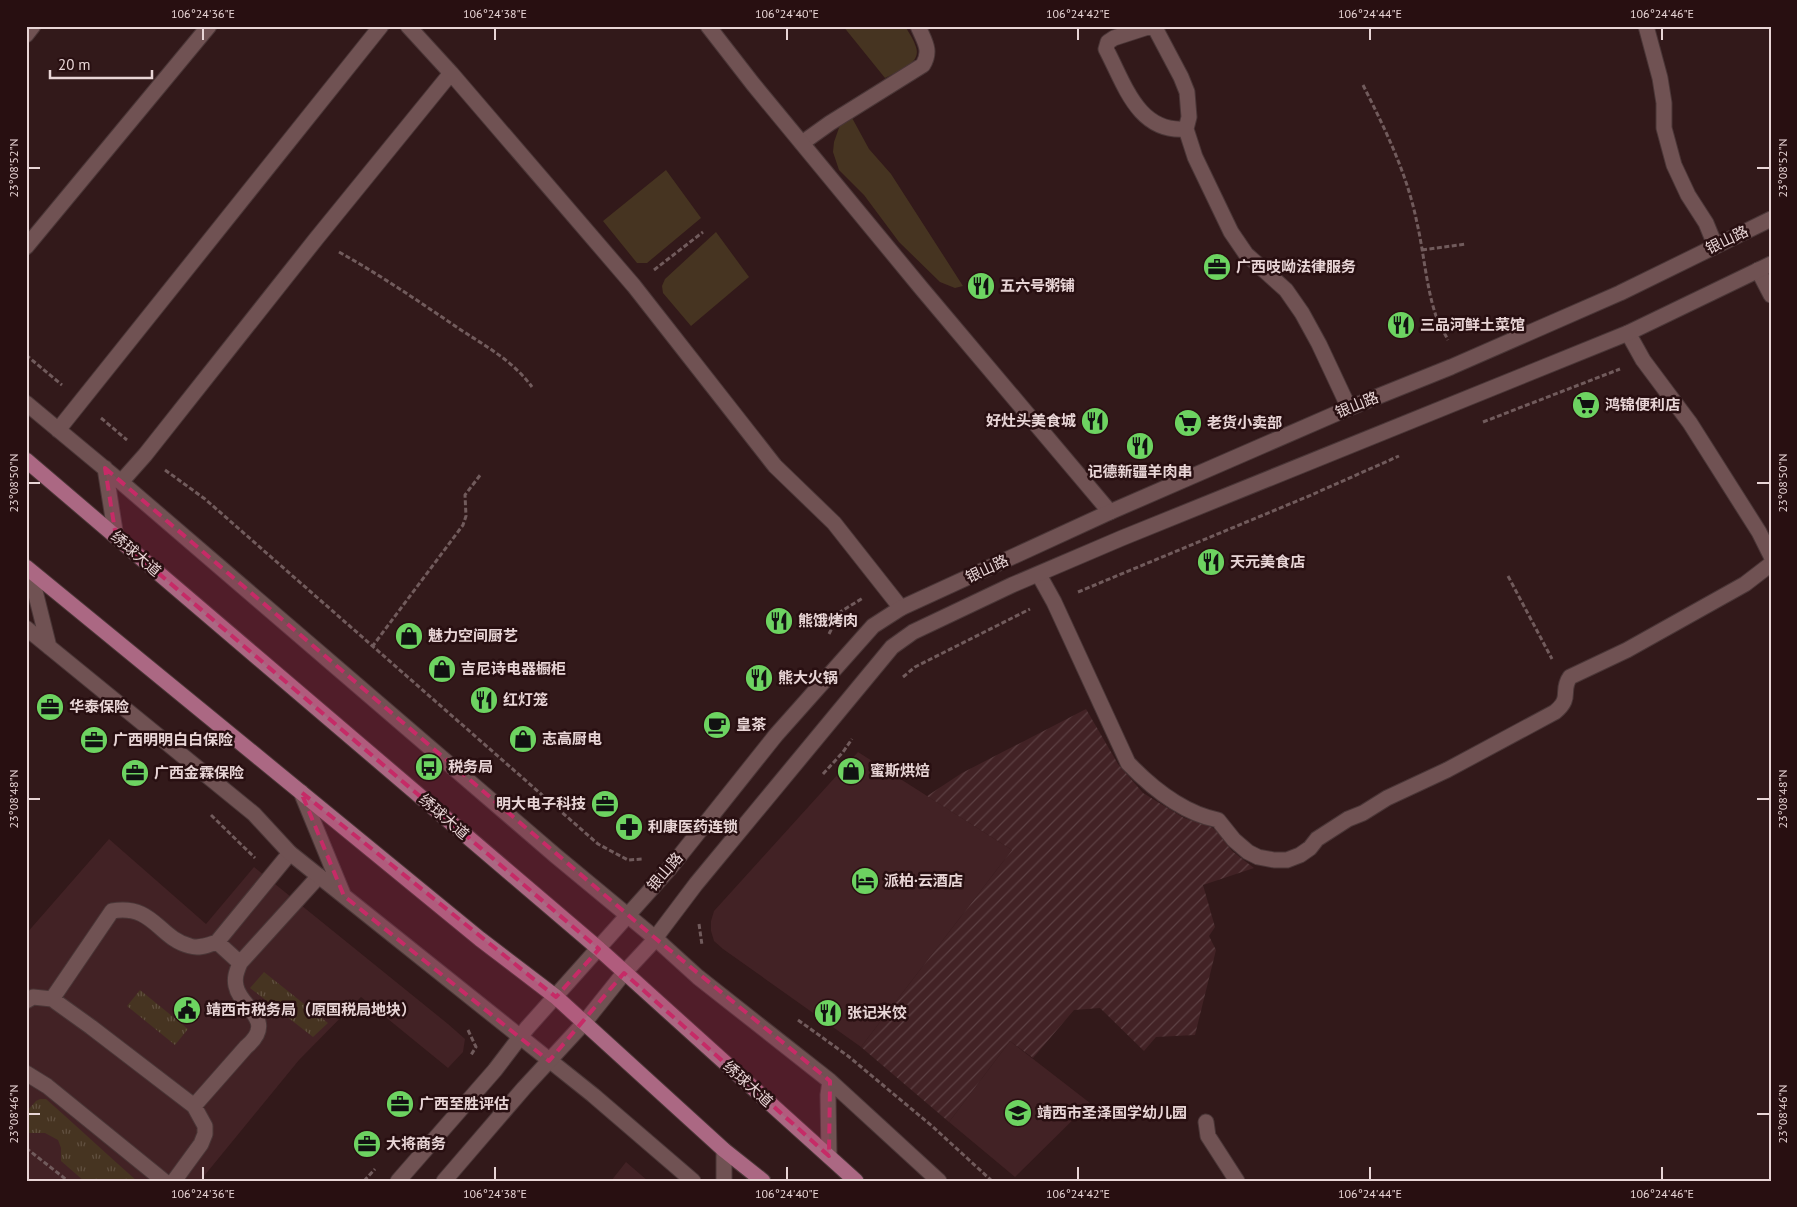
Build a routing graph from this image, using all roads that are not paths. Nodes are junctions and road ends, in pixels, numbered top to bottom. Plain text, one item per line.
1 (33, 26) edge
2 (209, 26) edge
3 (381, 26) edge
4 (408, 26) edge
5 (708, 26) edge
6 (918, 26) edge
7 (1153, 26) edge
8 (1646, 26) edge
9 (26, 35) edge
10 (451, 73) junction
11 (1186, 129) junction
12 (802, 143) junction
13 (1771, 219) edge
14 (1715, 245) junction
15 (26, 247) edge
16 (1764, 267) edge
17 (1771, 295) edge
18 (1628, 333) junction
19 (26, 403) edge
20 (1349, 408) junction
21 (58, 430) junction
22 (26, 460) edge
23 (105, 468) junction
24 (121, 482) junction
25 (1110, 512) junction
26 (116, 537) junction
27 (1771, 556) edge
28 (1771, 564) edge
29 (28, 569) edge
30 (1039, 575) junction
31 (901, 608) junction
32 (26, 628) edge
33 (49, 647) junction
34 (301, 792) junction
35 (290, 853) junction
36 (319, 876) junction
37 (344, 896) junction
38 (626, 915) junction
39 (655, 938) junction
40 (217, 942) junction
41 (599, 949) junction
42 (240, 962) junction
43 (624, 973) junction
44 (556, 997) junction
45 (52, 999) junction
46 (26, 1001) edge
47 (584, 1023) junction
48 (519, 1038) junction
49 (549, 1061) junction
50 (26, 1073) edge
51 (830, 1081) junction
52 (194, 1106) junction
53 (1206, 1122) dead end
54 (724, 1150) junction
55 (829, 1156) junction
56 (164, 1181) edge
57 (174, 1181) edge
58 (398, 1181) edge
59 (444, 1181) edge
60 (693, 1181) edge
61 (724, 1181) edge
62 (762, 1181) edge
63 (856, 1181) edge
64 (939, 1181) edge
65 (1237, 1181) edge

1 - 9 street
2 - 15 street
3 - 21 street
4 - 10 street
5 - 12 street
6 - 12 street
7 - 11 street
7 - 11 street
8 - 14 street
10 - 24 street
10 - 31 street
11 - 20 street
12 - 25 street
13 - 14 street, 银山路
14 - 20 street, 银山路
16 - 17 street
16 - 18 street, 银山路
18 - 27 street
18 - 30 street, 银山路
19 - 21 street
20 - 25 street, 银山路
21 - 23 street
22 - 26 main road, 绣球大道
23 - 24 street
23 - 26 street
24 - 38 street
25 - 31 street, 银山路
26 - 41 main road, 绣球大道
28 - 30 street
29 - 33 street
29 - 34 main road
30 - 39 street, 银山路
31 - 38 street, 银山路
32 - 33 street
33 - 35 street
34 - 37 street
34 - 44 main road
35 - 36 street
35 - 40 street
36 - 37 street
36 - 42 street
37 - 48 street
38 - 39 street
38 - 41 street, 银山路
39 - 43 street, 银山路
39 - 51 street
40 - 42 street
40 - 45 street
41 - 43 main road, 绣球大道
41 - 44 street, 银山路
42 - 52 street
43 - 47 street, 银山路
43 - 55 main road, 绣球大道
44 - 47 main road
44 - 48 street, 银山路
45 - 46 street
45 - 52 street
47 - 49 street, 银山路
47 - 54 main road
48 - 49 street
48 - 58 street, 银山路
49 - 59 street, 银山路
49 - 60 street
50 - 56 street
51 - 55 street
51 - 64 street
52 - 57 street
53 - 65 street
54 - 61 street
54 - 62 main road
55 - 63 main road, 绣球大道

